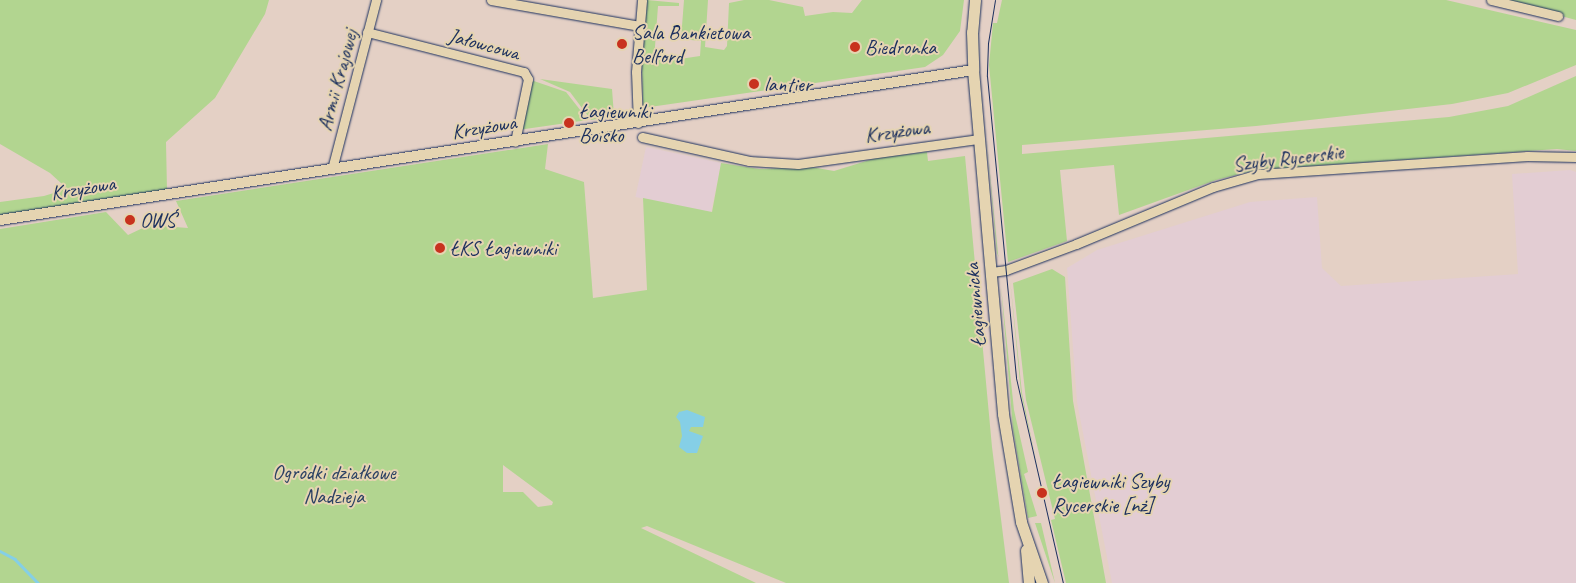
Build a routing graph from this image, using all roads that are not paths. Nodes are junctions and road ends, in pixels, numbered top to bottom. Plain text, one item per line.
1 (376, 0) edge
2 (491, 0) edge
3 (642, 0) edge
4 (975, 0) edge
5 (1491, 0) edge
6 (1558, 16) dead end
7 (640, 26) junction
8 (367, 32) junction
9 (973, 70) junction
10 (638, 123) junction
11 (642, 137) dead end
12 (979, 139) junction
13 (515, 142) junction
14 (1576, 157) edge
15 (332, 169) junction
16 (0, 220) edge
17 (992, 272) junction
18 (1024, 536) junction
19 (1029, 583) edge
20 (1042, 583) edge

1 - 8 street, Armii Krajowej
2 - 7 street
3 - 7 street
4 - 9 main road, Łagiewnicka
5 - 6 street
7 - 10 street
8 - 13 street, Jałowcowa
8 - 15 street, Armii Krajowej
9 - 10 street, Krzyżowa
9 - 12 main road, Łagiewnicka
10 - 13 street, Krzyżowa
11 - 12 street, Krzyżowa
12 - 17 main road, Łagiewnicka
13 - 15 street, Krzyżowa
14 - 17 street, Szyby Rycerskie
15 - 16 street, Krzyżowa
17 - 18 main road, Łagiewnicka
18 - 19 main road, Łagiewnicka
18 - 20 main road, Łagiewnicka

